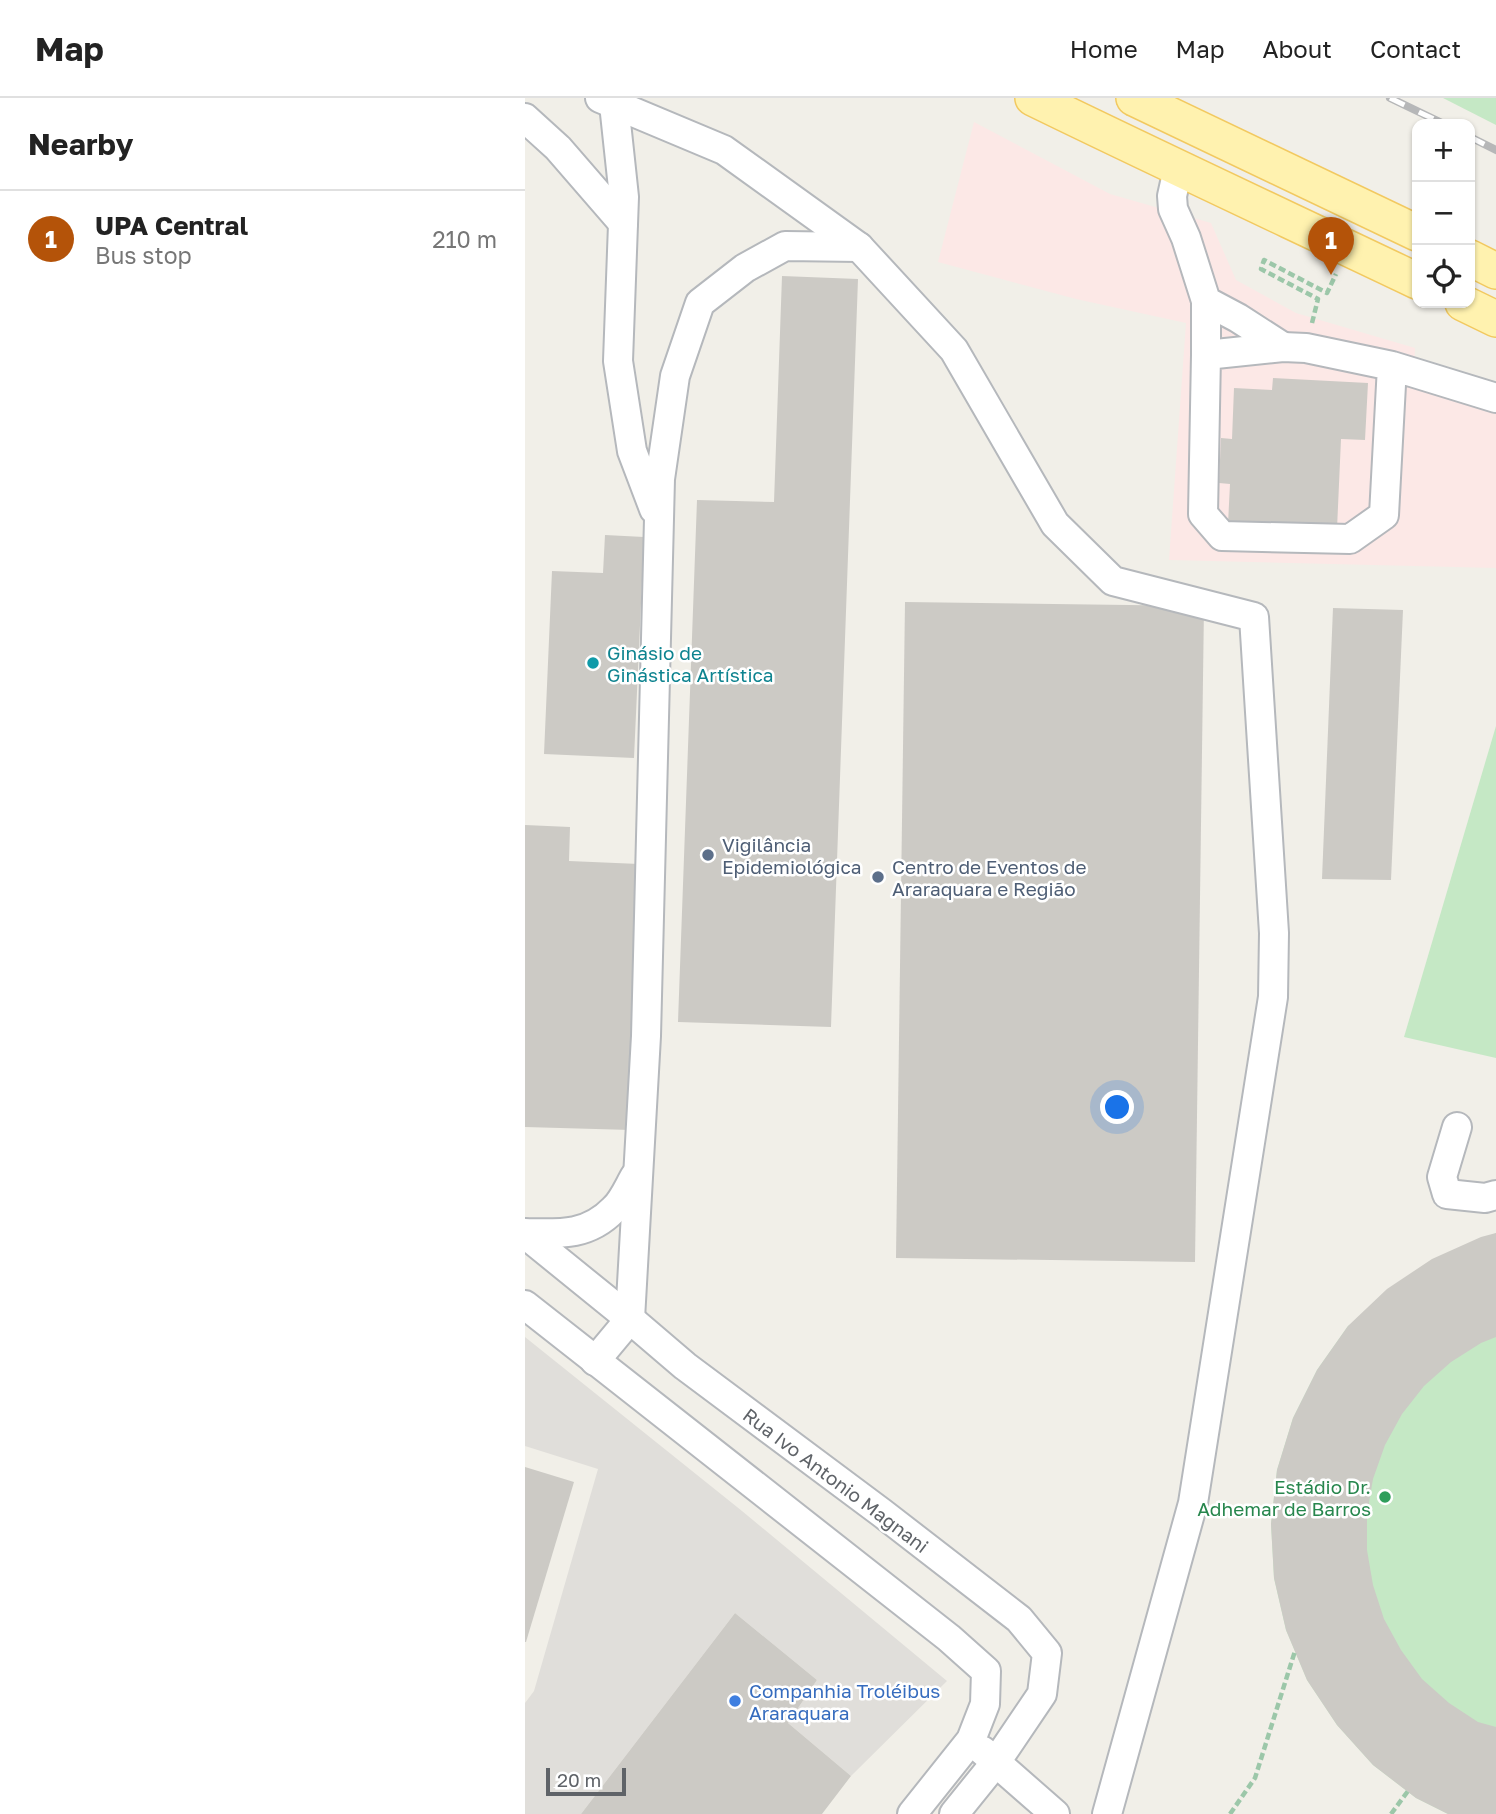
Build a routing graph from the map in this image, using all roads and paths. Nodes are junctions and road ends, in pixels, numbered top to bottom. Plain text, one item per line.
1 (1033, 98) edge
2 (1134, 98) edge
3 (607, 101) edge
4 (525, 118) edge
5 (1178, 169) junction
6 (623, 223) junction
7 (1412, 231) edge
8 (859, 247) junction
9 (1475, 260) edge
10 (1496, 271) edge
11 (1412, 279) edge
12 (1330, 286) dead end
13 (1206, 301) junction
14 (1473, 308) edge
15 (1496, 319) edge
16 (1295, 348) junction
17 (1206, 355) junction
18 (1392, 366) junction
19 (1496, 398) edge
20 (659, 522) junction
21 (1457, 1127) dead end
22 (638, 1170) junction
23 (1496, 1195) edge
24 (525, 1233) edge
25 (525, 1305) edge
26 (630, 1319) junction
27 (595, 1361) junction
28 (1295, 1651) dead end
29 (971, 1740) junction
30 (996, 1762) junction
31 (1408, 1791) dead end
32 (912, 1814) edge
33 (954, 1814) edge
34 (1055, 1814) edge
35 (1107, 1814) edge
36 (1230, 1814) edge
37 (1391, 1814) edge

1 - 5 main road
2 - 7 main road
3 - 6 street
3 - 8 street
4 - 6 street
5 - 11 main road
5 - 13 street
6 - 20 street
8 - 20 street
8 - 35 street
9 - 10 main road
12 - 16 path
13 - 16 street
13 - 17 street
14 - 15 main road
16 - 17 street
16 - 18 street
17 - 18 street
18 - 19 street
20 - 22 street
21 - 23 street
22 - 24 street
22 - 26 street
24 - 26 street, Rua Ivo Antonio Magnani
25 - 27 street
26 - 27 street
26 - 30 street, Rua Ivo Antonio Magnani
27 - 29 street
28 - 36 path
29 - 30 street
29 - 32 street
30 - 33 street, Rua Ivo Antonio Magnani
30 - 34 street
31 - 37 path

